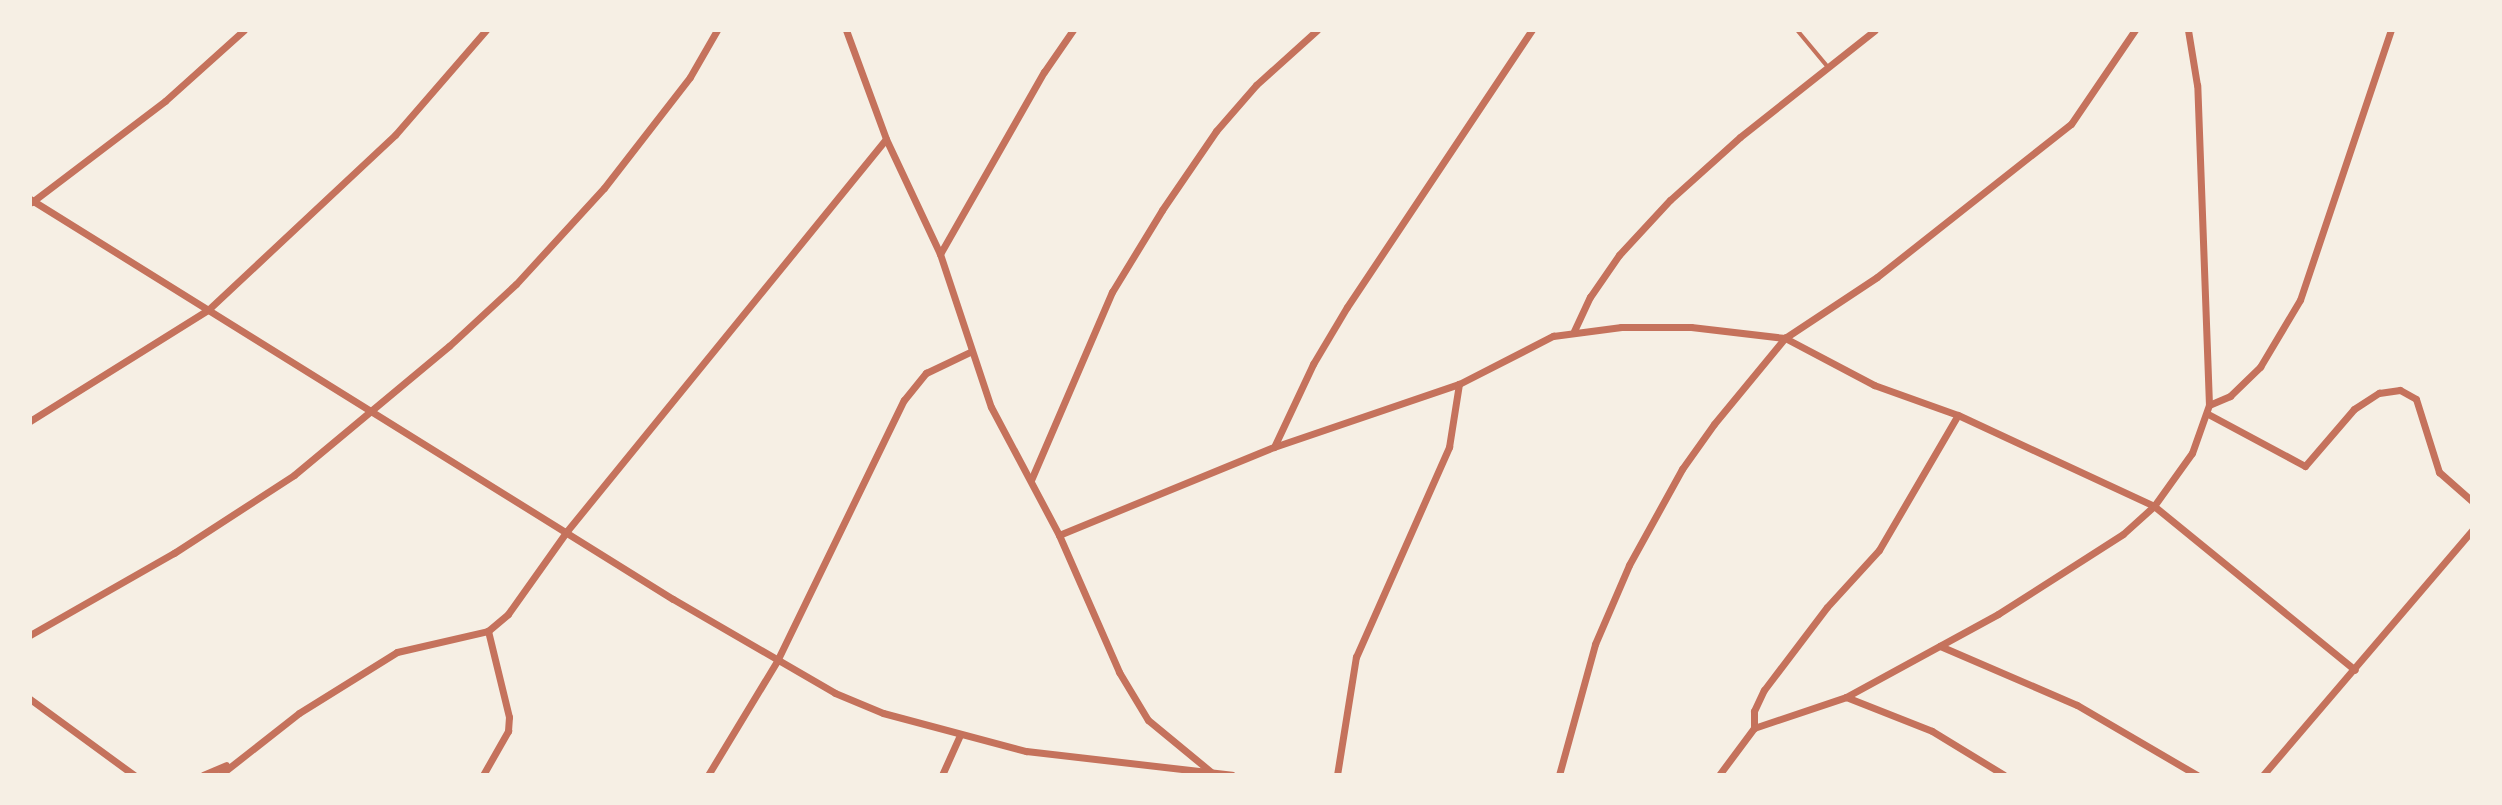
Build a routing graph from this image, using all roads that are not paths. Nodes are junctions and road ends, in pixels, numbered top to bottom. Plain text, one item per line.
1 (244, 30) edge
2 (486, 30) edge
3 (717, 30) edge
4 (846, 30) edge
5 (1073, 30) edge
6 (1317, 30) edge
7 (1532, 30) edge
8 (1797, 30) edge
9 (1875, 30) edge
10 (2135, 30) edge
11 (2188, 30) edge
12 (2391, 30) edge
13 (1827, 66) junction
14 (886, 139) junction
15 (31, 201) edge
16 (940, 254) junction
17 (209, 309) junction
18 (1574, 331) junction
19 (1785, 338) junction
20 (970, 352) junction
21 (1459, 384) junction
22 (2209, 405) junction
23 (372, 411) junction
24 (2208, 414) junction
25 (1958, 415) junction
26 (30, 421) edge
27 (1274, 447) junction
28 (1031, 480) junction
29 (2472, 501) edge
30 (2154, 506) junction
31 (2472, 530) edge
32 (567, 531) junction
33 (1059, 535) junction
34 (488, 631) junction
35 (30, 635) edge
36 (1940, 646) junction
37 (777, 661) junction
38 (2355, 670) junction
39 (1846, 697) junction
40 (30, 699) edge
41 (1754, 728) junction
42 (960, 735) junction
43 (231, 763) junction
44 (1150, 772) edge
45 (1212, 773) junction
46 (134, 775) edge
47 (203, 775) edge
48 (220, 775) edge
49 (483, 775) edge
50 (708, 775) edge
51 (942, 775) edge
52 (1232, 775) edge
53 (1337, 775) edge
54 (1559, 775) edge
55 (1719, 775) edge
56 (2004, 775) edge
57 (2197, 775) edge
58 (2263, 775) edge

1 - 15 street
2 - 17 street
3 - 23 street
4 - 14 street
5 - 16 street
6 - 28 street
7 - 27 street
8 - 13 lane
9 - 13 street
10 - 19 street
11 - 22 street
12 - 22 street
13 - 18 street
14 - 16 street
14 - 32 street
15 - 17 street
16 - 20 street
17 - 23 street
17 - 26 street
18 - 19 street
18 - 21 street
19 - 25 street
19 - 54 street
20 - 28 street
20 - 37 street
21 - 27 street
21 - 53 street
22 - 24 street
23 - 32 street
23 - 35 street
24 - 29 street
24 - 30 street
25 - 30 street
25 - 41 street
27 - 33 street
28 - 33 street
30 - 36 street
30 - 38 street
31 - 38 street
32 - 34 street
32 - 37 street
33 - 45 street
34 - 43 street
34 - 49 street
36 - 39 street
36 - 57 street
37 - 42 street
37 - 50 street
38 - 58 street
39 - 41 street
39 - 56 street
40 - 46 street
41 - 55 street
42 - 44 street
42 - 51 street
43 - 47 street
43 - 48 street
44 - 45 street
45 - 52 street

